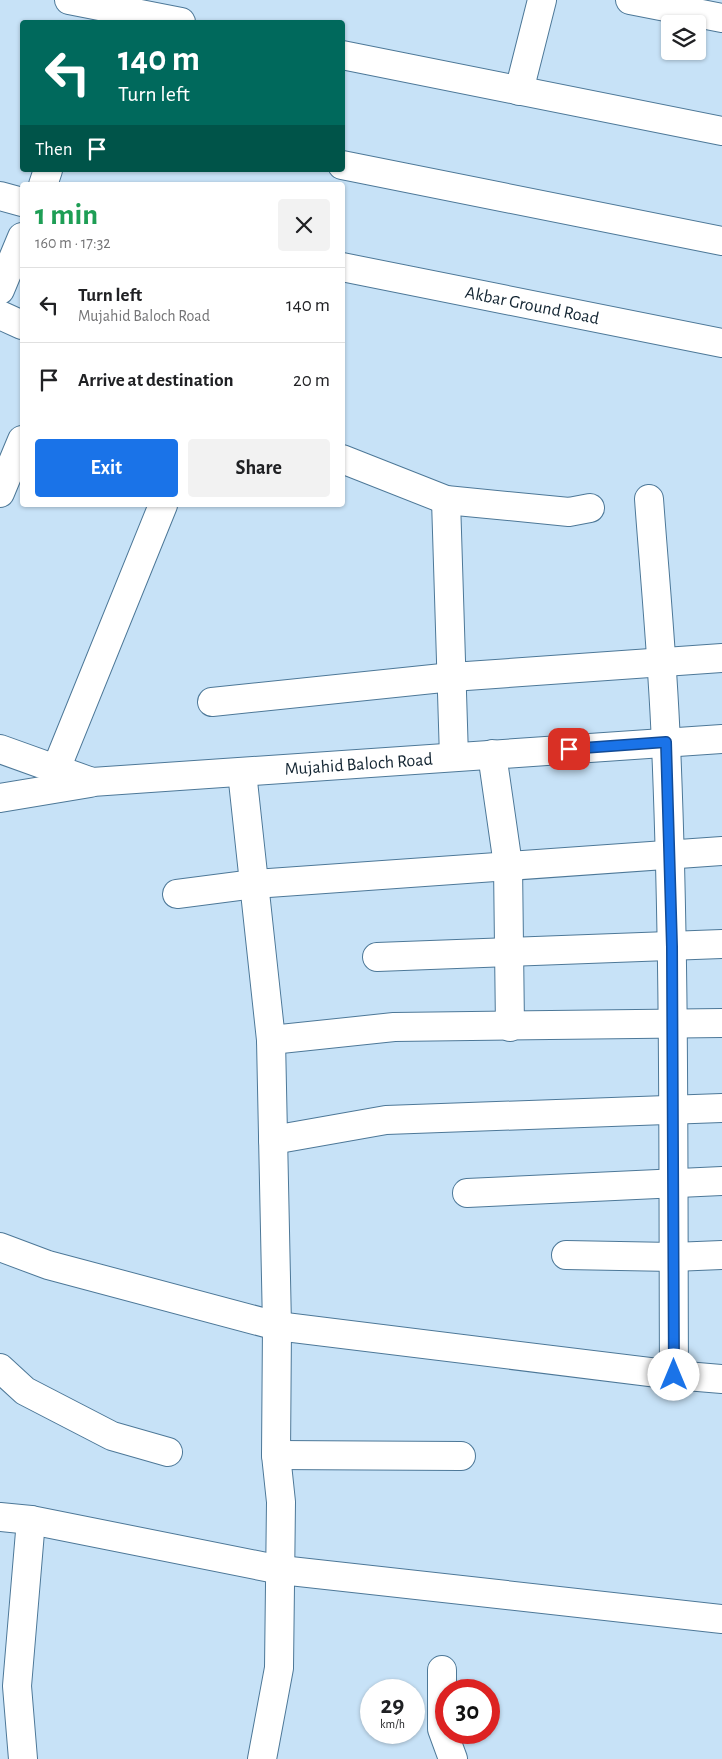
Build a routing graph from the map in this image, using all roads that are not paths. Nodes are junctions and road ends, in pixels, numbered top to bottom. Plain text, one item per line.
1 (69, 0) edge
2 (542, 0) edge
3 (630, 0) edge
4 (110, 10) edge
5 (722, 18) edge
6 (169, 20) edge
7 (345, 56) edge
8 (519, 90) junction
9 (722, 131) edge
10 (345, 166) edge
11 (0, 196) edge
12 (20, 201) edge
13 (722, 241) edge
14 (20, 242) edge
15 (345, 268) edge
16 (0, 290) edge
17 (0, 315) edge
18 (20, 323) edge
19 (722, 343) edge
20 (20, 445) edge
21 (345, 460) edge
22 (0, 493) edge
23 (446, 500) junction
24 (649, 500) dead end
25 (163, 507) edge
26 (590, 508) dead end
27 (722, 658) edge
28 (660, 661) junction
29 (452, 677) junction
30 (212, 702) dead end
31 (722, 738) edge
32 (666, 742) junction
33 (0, 749) edge
34 (492, 754) junction
35 (454, 758) junction
36 (56, 769) junction
37 (242, 772) junction
38 (92, 782) junction
39 (0, 798) edge
40 (722, 851) edge
41 (670, 854) junction
42 (508, 865) junction
43 (254, 884) junction
44 (177, 894) dead end
45 (722, 944) edge
46 (672, 947) junction
47 (509, 952) junction
48 (377, 957) dead end
49 (722, 1023) edge
50 (672, 1026) junction
51 (510, 1027) junction
52 (271, 1040) junction
53 (722, 1108) edge
54 (673, 1111) junction
55 (274, 1140) junction
56 (722, 1181) edge
57 (673, 1183) junction
58 (467, 1193) dead end
59 (0, 1247) edge
60 (566, 1255) dead end
61 (722, 1255) edge
62 (673, 1257) junction
63 (277, 1326) junction
64 (0, 1368) edge
65 (674, 1375) junction
66 (722, 1379) edge
67 (168, 1452) dead end
68 (276, 1455) junction
69 (461, 1456) dead end
70 (0, 1517) edge
71 (32, 1520) junction
72 (281, 1570) junction
73 (722, 1619) edge
74 (442, 1670) dead end
75 (23, 1759) edge
76 (262, 1759) edge
77 (453, 1759) edge

1 - 4 street
2 - 8 street
3 - 5 street
4 - 6 street
7 - 8 street
8 - 9 street
10 - 13 street
11 - 12 street
14 - 16 street
15 - 19 street, Akbar Ground Road
17 - 18 street
20 - 22 street
21 - 23 street
23 - 26 street
23 - 29 street
24 - 28 street
25 - 36 street
27 - 28 street
28 - 29 street
28 - 32 street
29 - 30 street
29 - 35 street
31 - 32 street, Mujahid Baloch Road
32 - 34 street, Mujahid Baloch Road
32 - 41 street
33 - 36 street, Mujahid Baloch Road
34 - 35 street, Mujahid Baloch Road
34 - 42 street
35 - 37 street, Mujahid Baloch Road
36 - 38 street, Mujahid Baloch Road
37 - 38 street, Mujahid Baloch Road
37 - 43 street
38 - 39 street
40 - 41 street
41 - 42 street
41 - 46 street
42 - 43 street
42 - 47 street
43 - 44 street
43 - 52 street
45 - 46 street
46 - 47 street
46 - 50 street
47 - 48 street
47 - 51 street
49 - 50 street
50 - 51 street
50 - 54 street
51 - 52 street
52 - 55 street
53 - 54 street
54 - 55 street
54 - 57 street
55 - 63 street
56 - 57 street
57 - 58 street
57 - 62 street
59 - 63 street
60 - 62 street
61 - 62 street
62 - 65 street
63 - 65 street
63 - 68 street
64 - 67 street
65 - 66 street
68 - 69 street
68 - 72 street
70 - 71 street
71 - 72 street
71 - 75 street
72 - 73 street
72 - 76 street
74 - 77 street

